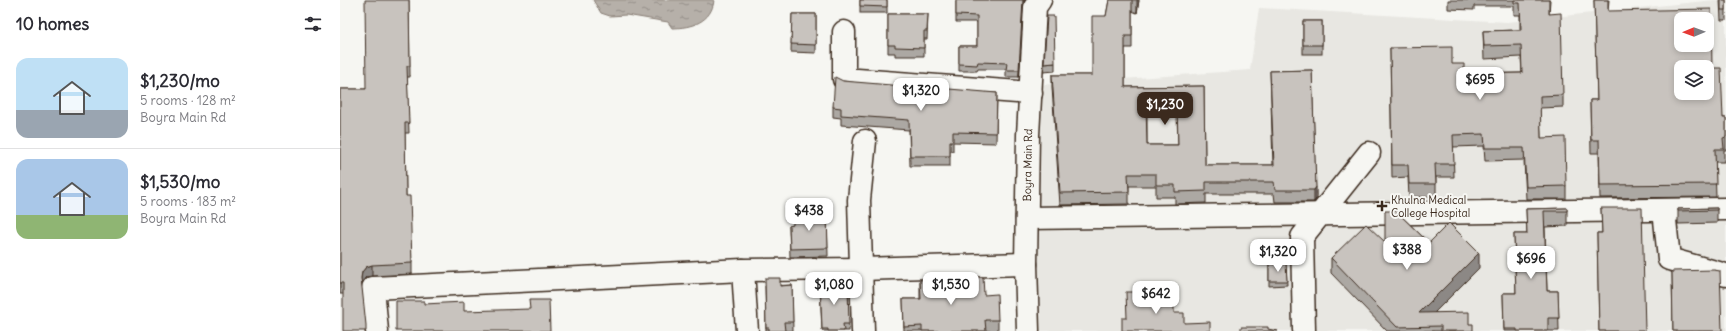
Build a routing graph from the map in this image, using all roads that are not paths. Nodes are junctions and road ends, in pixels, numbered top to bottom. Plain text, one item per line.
1 (1040, 0) edge
2 (844, 32) dead end
3 (1031, 93) junction
4 (865, 141) dead end
5 (1369, 153) dead end
6 (1726, 209) edge
7 (1664, 210) junction
8 (1319, 215) junction
9 (1027, 218) junction
10 (1026, 264) junction
11 (862, 269) junction
12 (744, 270) junction
13 (1726, 275) edge
14 (1304, 330) edge
15 (377, 331) edge
16 (747, 331) edge
17 (863, 331) edge
18 (1028, 331) edge

1 - 3 street, Boyra Main Rd
2 - 3 street
3 - 9 street, Boyra Main Rd
4 - 11 street
5 - 8 street
6 - 7 street
7 - 8 street
7 - 13 street
8 - 9 street
8 - 14 street
9 - 10 street, Boyra Main Rd
10 - 11 street
10 - 18 street, Boyra Main Rd
11 - 12 street
11 - 17 street
12 - 15 street
12 - 16 street

